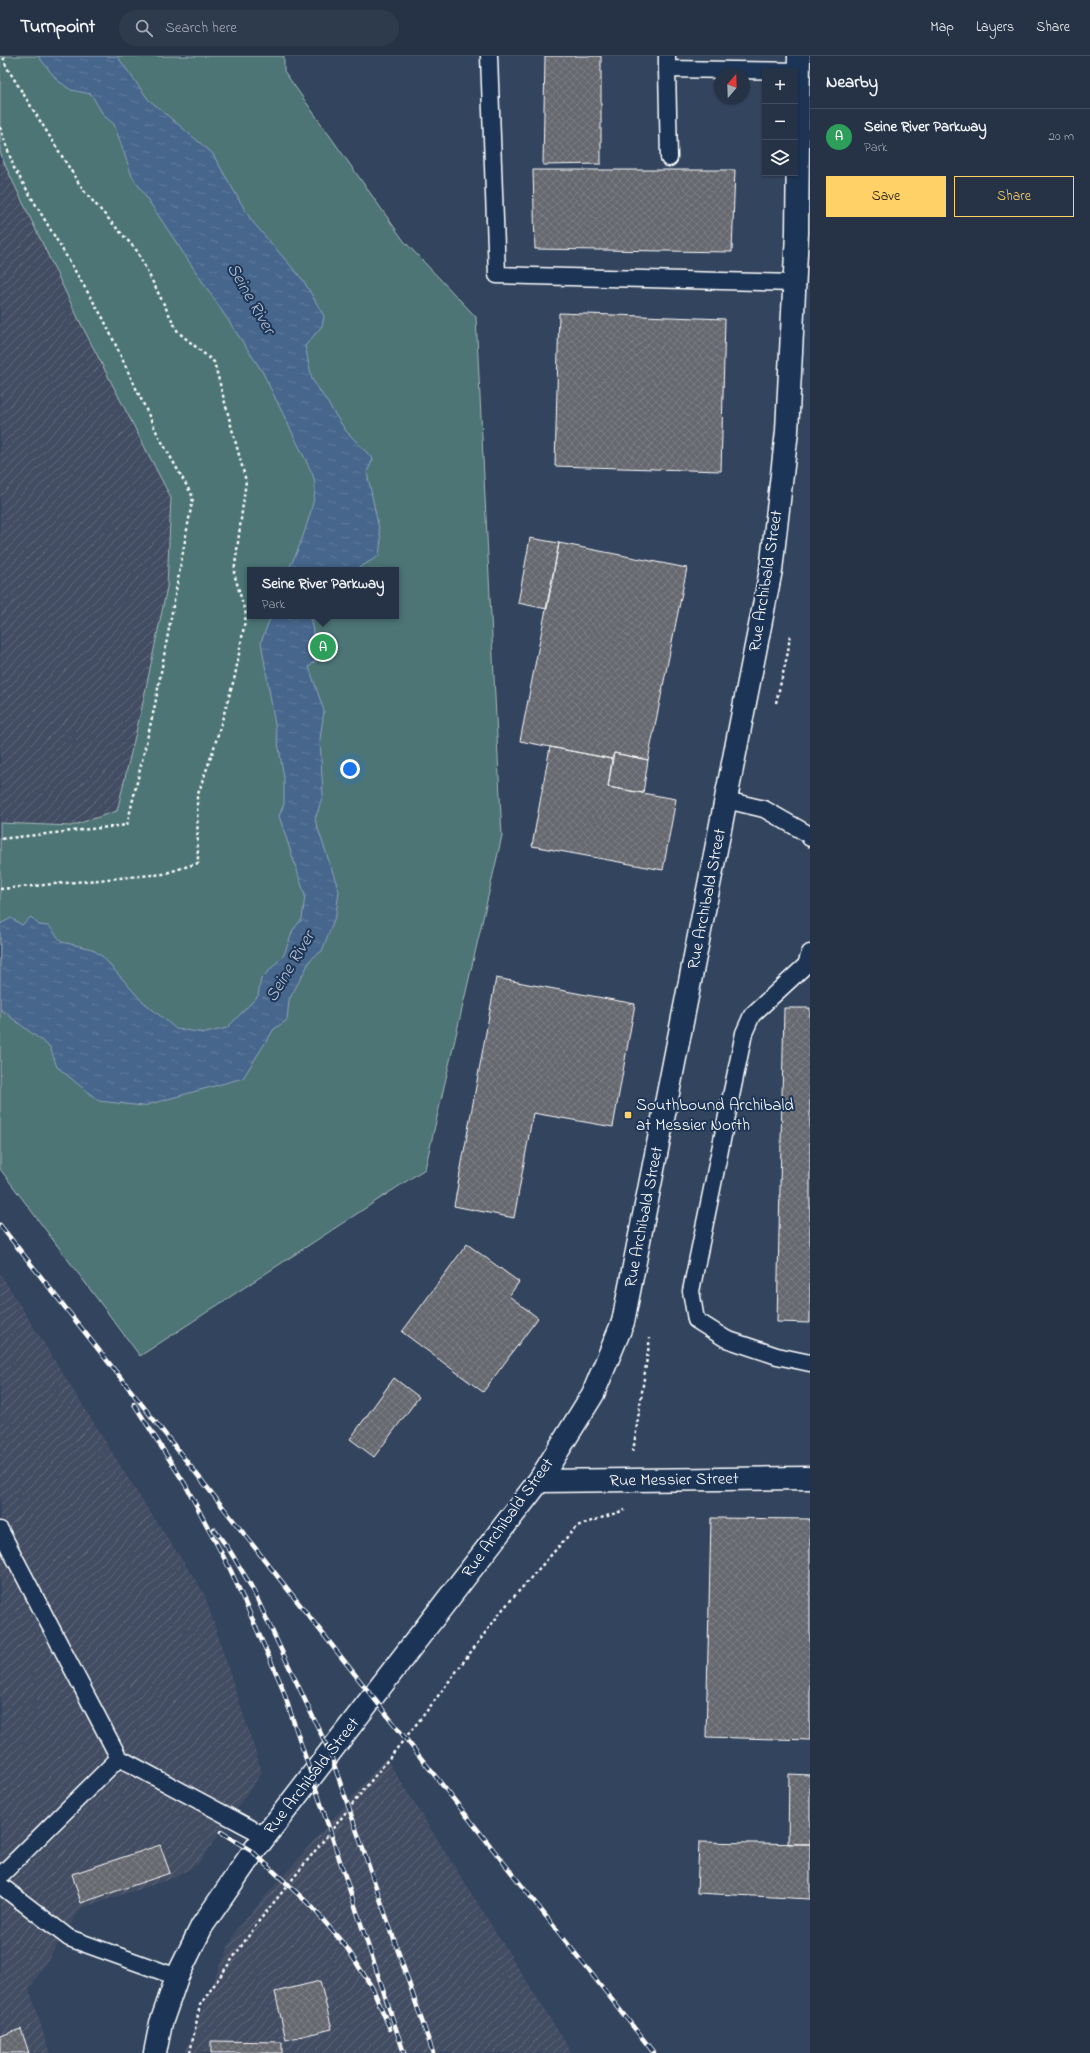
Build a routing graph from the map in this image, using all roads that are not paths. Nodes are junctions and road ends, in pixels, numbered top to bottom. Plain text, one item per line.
1 (489, 56) edge
2 (667, 63) edge
3 (799, 63) edge
4 (669, 158) dead end
5 (794, 283) junction
6 (726, 800) junction
7 (810, 838) edge
8 (810, 953) edge
9 (810, 1363) edge
10 (810, 1478) edge
11 (539, 1481) junction
12 (0, 1530) edge
13 (119, 1758) junction
14 (265, 1836) junction
15 (0, 1876) edge
16 (0, 1885) edge
17 (177, 1976) junction
18 (155, 2053) edge

1 - 5 lane
2 - 3 lane
2 - 4 lane
3 - 5 main road, Rue Archibald Street
5 - 6 main road, Rue Archibald Street
6 - 7 lane
6 - 11 main road, Rue Archibald Street
8 - 9 lane
10 - 11 main road, Rue Messier Street
11 - 14 main road, Rue Archibald Street
12 - 13 lane
13 - 14 lane
13 - 15 lane
14 - 17 main road, Rue Archibald Street
16 - 17 lane
17 - 18 main road, Rue Archibald Street

